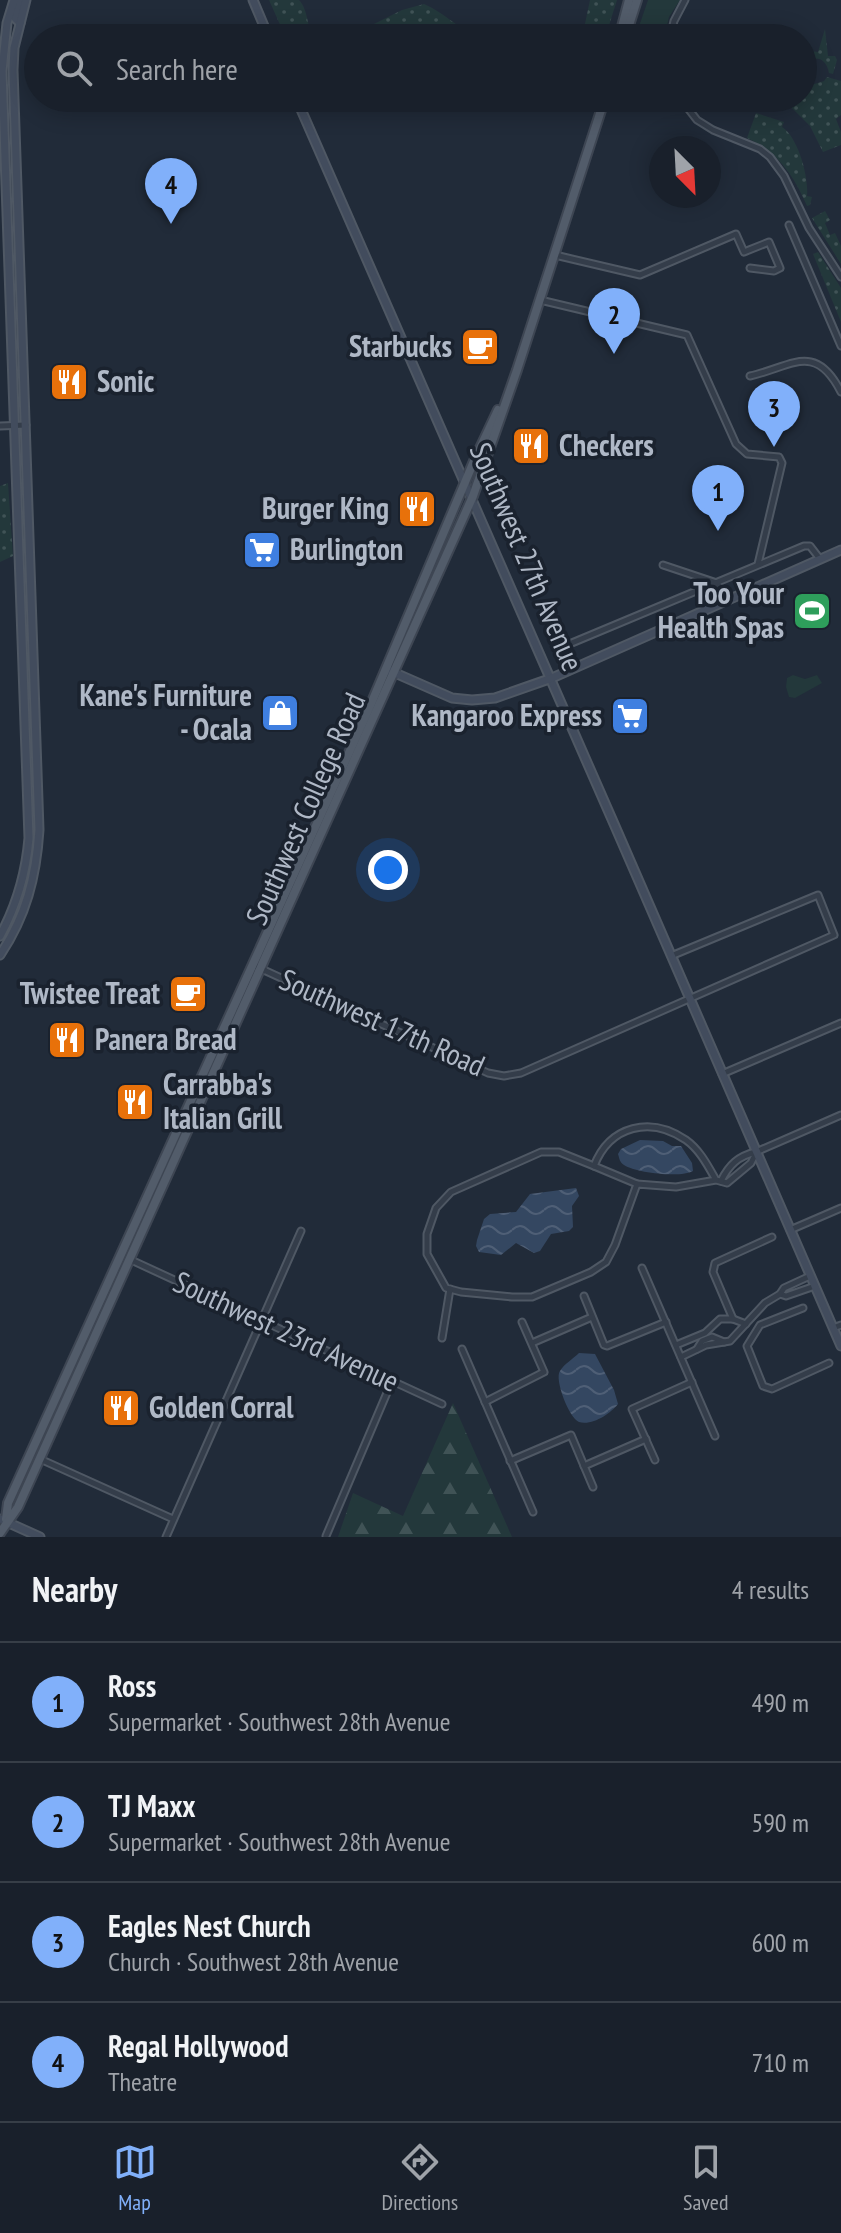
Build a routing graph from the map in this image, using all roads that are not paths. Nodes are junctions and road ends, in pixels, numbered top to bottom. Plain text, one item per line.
1 (14, 0) edge
2 (23, 0) edge
3 (253, 0) edge
4 (629, 0) edge
5 (637, 0) edge
6 (685, 0) edge
7 (7, 23) junction
8 (263, 24) edge
9 (625, 24) edge
10 (628, 24) edge
11 (676, 24) edge
12 (14, 77) junction
13 (302, 112) edge
14 (599, 112) edge
15 (599, 112) edge
16 (691, 112) edge
17 (3, 201) edge
18 (19, 201) junction
19 (789, 225) dead end
20 (555, 255) junction
21 (750, 268) dead end
22 (841, 277) edge
23 (540, 300) junction
24 (841, 346) edge
25 (750, 376) dead end
26 (841, 392) edge
27 (15, 425) junction
28 (27, 425) junction
29 (0, 426) edge
30 (466, 481) junction
31 (473, 496) junction
32 (841, 550) edge
33 (820, 559) junction
34 (758, 564) junction
35 (663, 565) dead end
36 (717, 583) junction
37 (729, 600) junction
38 (567, 645) dead end
39 (390, 671) junction
40 (552, 678) junction
41 (0, 936) edge
42 (0, 955) edge
43 (671, 956) junction
44 (257, 967) junction
45 (689, 999) junction
46 (841, 1023) edge
47 (721, 1075) junction
48 (841, 1115) edge
49 (756, 1152) junction
50 (594, 1166) junction
51 (730, 1166) junction
52 (739, 1174) junction
53 (718, 1181) junction
54 (637, 1184) junction
55 (841, 1208) edge
56 (790, 1230) junction
57 (301, 1231) dead end
58 (772, 1237) dead end
59 (129, 1259) junction
60 (642, 1268) dead end
61 (810, 1276) junction
62 (815, 1286) junction
63 (450, 1289) junction
64 (780, 1294) junction
65 (584, 1296) dead end
66 (803, 1308) dead end
67 (592, 1317) junction
68 (752, 1317) junction
69 (261, 1319) junction
70 (733, 1319) junction
71 (522, 1322) dead end
72 (666, 1322) junction
73 (746, 1324) junction
74 (760, 1325) junction
75 (837, 1326) edge
76 (442, 1338) dead end
77 (532, 1343) junction
78 (676, 1345) junction
79 (841, 1346) edge
80 (462, 1349) dead end
81 (681, 1357) junction
82 (829, 1363) dead end
83 (392, 1381) junction
84 (692, 1382) junction
85 (485, 1402) junction
86 (442, 1404) dead end
87 (715, 1436) dead end
88 (646, 1439) junction
89 (40, 1459) junction
90 (655, 1460) dead end
91 (509, 1461) junction
92 (584, 1466) junction
93 (593, 1487) dead end
94 (533, 1512) dead end
95 (173, 1519) junction
96 (3, 1520) edge
97 (0, 1533) edge
98 (326, 1536) edge
99 (7, 1537) edge
100 (40, 1537) edge
101 (166, 1537) edge

1 - 7 main road
2 - 12 main road
3 - 8 main road
4 - 9 main road
5 - 10 main road
6 - 11 street
7 - 12 main road
7 - 17 main road
12 - 18 main road
13 - 30 main road, Southwest 27th Avenue
14 - 30 main road, Southwest College Road
15 - 20 main road, Southwest College Road
16 - 22 street
17 - 18 main road
17 - 27 main road
18 - 28 main road
19 - 24 street
20 - 21 street
20 - 23 main road, Southwest College Road
23 - 31 main road, Southwest College Road
23 - 34 street
25 - 26 street
27 - 28 street
27 - 29 street
27 - 41 main road
28 - 42 main road
30 - 31 main road, Southwest 27th Avenue
30 - 39 main road, Southwest College Road
31 - 39 main road, Southwest College Road
31 - 40 main road, Southwest 27th Avenue
32 - 33 main road
33 - 34 street
33 - 37 main road
34 - 36 street
35 - 36 street
36 - 37 street
36 - 38 street
37 - 40 main road
39 - 40 main road
39 - 44 main road, Southwest College Road
40 - 43 main road, Southwest 27th Avenue
43 - 45 main road, Southwest 27th Avenue
43 - 45 street, Southwest 17th Road
44 - 45 street, Southwest 17th Road
44 - 59 main road, Southwest College Road
44 - 96 main road, Southwest College Road
45 - 47 main road, Southwest 27th Avenue
46 - 47 street
47 - 49 main road, Southwest 27th Avenue
48 - 49 street
49 - 51 street
49 - 52 street
49 - 56 main road, Southwest 27th Avenue
50 - 53 street
50 - 54 street
50 - 63 street
51 - 52 street
51 - 53 street
52 - 53 street
53 - 54 street
54 - 63 street
55 - 56 street
56 - 61 main road, Southwest 27th Avenue
57 - 69 street
58 - 70 street
59 - 69 street, Southwest 23rd Avenue
59 - 89 main road, Southwest College Road
60 - 72 street
61 - 62 main road, Southwest 27th Avenue
61 - 64 street
62 - 64 street
62 - 75 main road, Southwest 27th Avenue
63 - 76 street
64 - 68 street
65 - 67 street
66 - 74 street
67 - 72 street
67 - 77 street
68 - 73 street
68 - 74 street
69 - 83 street, Southwest 23rd Avenue
69 - 95 street
70 - 73 street
70 - 78 street
71 - 77 street
72 - 78 street
73 - 81 street
74 - 82 street
75 - 79 main road, Southwest 27th Avenue
77 - 85 street
78 - 81 street
80 - 85 street
81 - 84 street
83 - 86 street, Southwest 23rd Avenue
83 - 98 street
84 - 87 street
84 - 88 street
85 - 91 street
88 - 90 street
88 - 92 street
89 - 95 street
89 - 96 main road, Southwest College Road
91 - 92 street
91 - 94 street
92 - 93 street
95 - 101 street
96 - 97 main road, Southwest College Road
96 - 100 main road
97 - 99 main road

